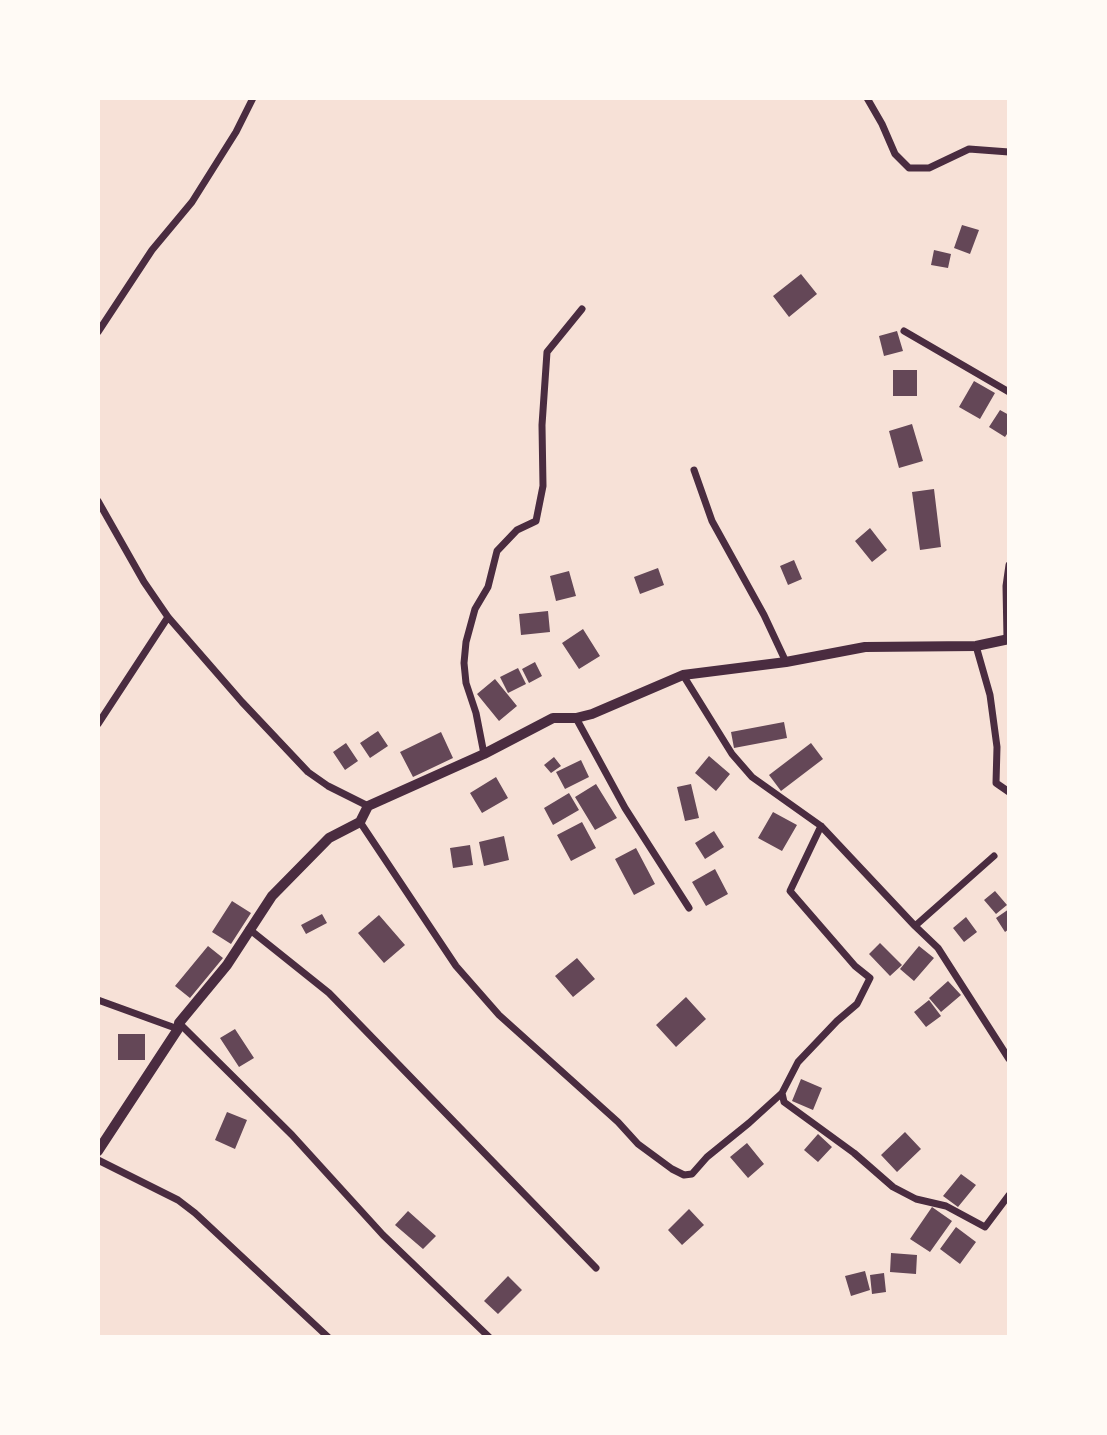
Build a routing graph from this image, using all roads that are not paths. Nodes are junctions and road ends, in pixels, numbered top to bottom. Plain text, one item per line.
1 (253, 98) edge
2 (866, 98) edge
3 (1009, 152) edge
4 (582, 309) dead end
5 (100, 328) edge
6 (904, 331) dead end
7 (1009, 392) edge
8 (694, 470) dead end
9 (98, 501) edge
10 (1009, 565) edge
11 (169, 617) junction
12 (1008, 638) edge
13 (976, 646) junction
14 (786, 662) junction
15 (683, 675) junction
16 (576, 718) junction
17 (98, 724) edge
18 (484, 754) junction
19 (1009, 792) edge
20 (368, 806) junction
21 (360, 822) junction
22 (821, 826) junction
23 (993, 856) dead end
24 (690, 908) dead end
25 (915, 926) junction
26 (249, 929) junction
27 (98, 1000) edge
28 (179, 1026) junction
29 (1009, 1059) edge
30 (782, 1093) junction
31 (98, 1151) edge
32 (98, 1160) edge
33 (1009, 1195) edge
34 (596, 1268) dead end
35 (328, 1337) edge
36 (489, 1337) edge

1 - 5 street
2 - 3 street
4 - 18 street
6 - 7 street
8 - 14 street
9 - 11 street
10 - 12 street
11 - 17 street
11 - 20 street
12 - 13 street
13 - 14 street
13 - 19 street
14 - 15 street
15 - 16 street
15 - 22 street
16 - 18 street
16 - 24 street
18 - 20 street
20 - 21 street
21 - 26 street
21 - 30 street
22 - 25 street
22 - 30 street
23 - 25 street
25 - 29 street
26 - 28 street
26 - 34 street
27 - 28 street
28 - 31 street
28 - 36 street
30 - 33 street
32 - 35 street

